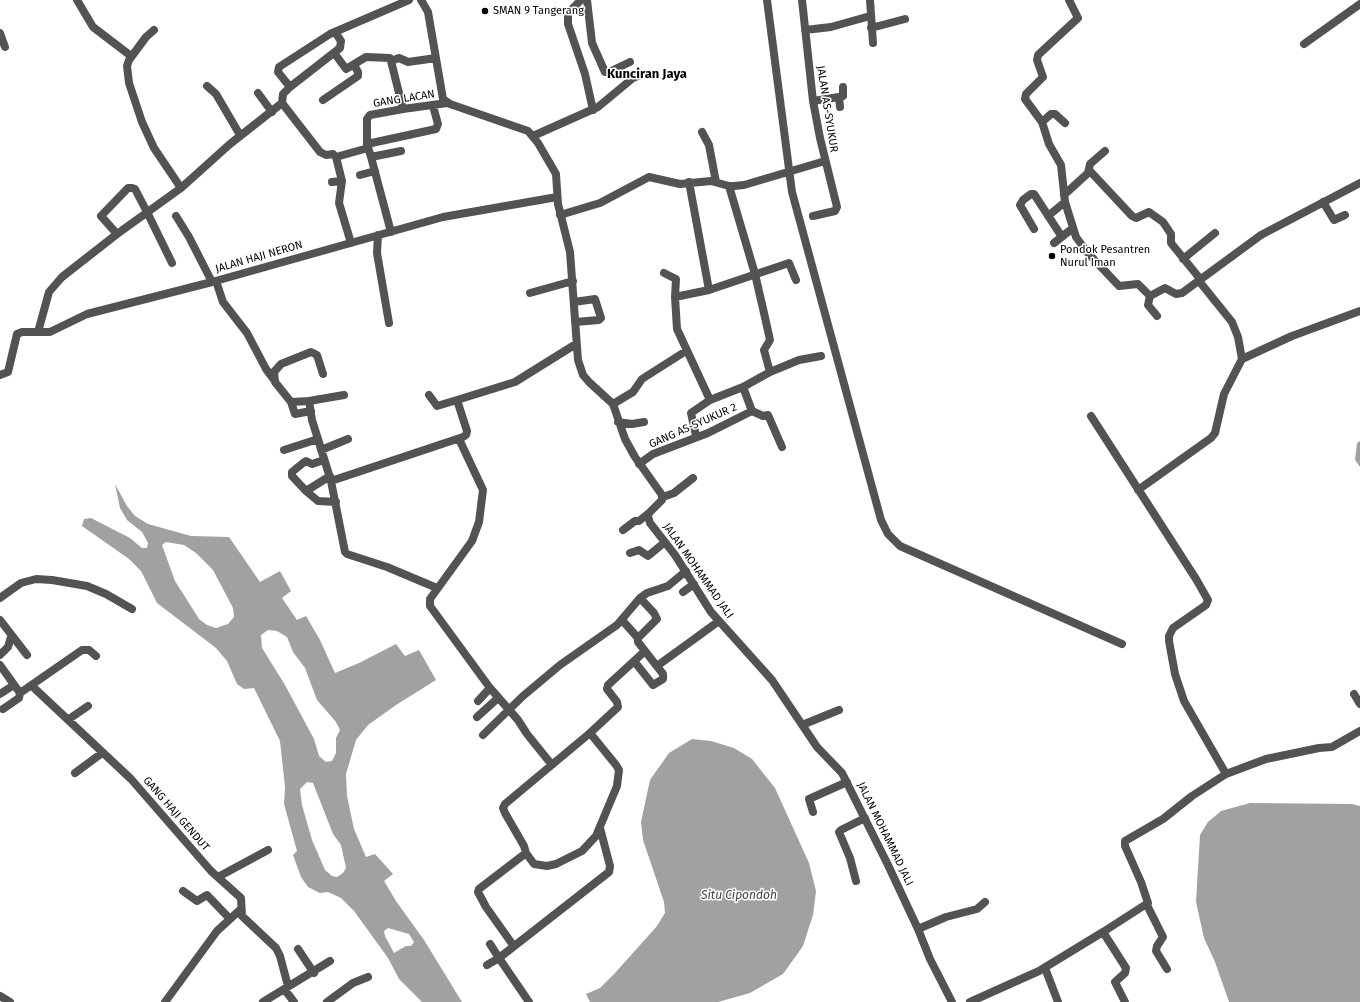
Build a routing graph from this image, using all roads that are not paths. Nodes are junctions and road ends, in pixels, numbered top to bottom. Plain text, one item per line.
1 (77, 0) edge
2 (409, 0) edge
3 (422, 0) edge
4 (581, 0) edge
5 (587, 0) edge
6 (767, 0) edge
7 (802, 0) edge
8 (870, 0) edge
9 (1069, 0) edge
10 (1360, 4) edge
11 (870, 16) junction
12 (905, 19) dead end
13 (871, 28) junction
14 (154, 30) dead end
15 (805, 30) junction
16 (0, 32) edge
17 (335, 32) junction
18 (873, 43) dead end
19 (1304, 44) dead end
20 (6, 47) dead end
21 (335, 54) junction
22 (132, 56) junction
23 (436, 58) junction
24 (391, 62) junction
25 (630, 62) dead end
26 (354, 64) junction
27 (640, 75) dead end
28 (207, 86) dead end
29 (290, 87) junction
30 (843, 87) dead end
31 (258, 93) dead end
32 (839, 97) junction
33 (323, 100) dead end
34 (814, 101) junction
35 (282, 103) junction
36 (447, 103) junction
37 (433, 106) junction
38 (840, 107) dead end
39 (403, 109) junction
40 (593, 110) junction
41 (272, 112) junction
42 (1042, 122) junction
43 (1065, 123) dead end
44 (702, 132) dead end
45 (240, 135) junction
46 (533, 136) junction
47 (369, 150) junction
48 (400, 151) dead end
49 (1105, 151) dead end
50 (336, 157) junction
51 (824, 161) junction
52 (1089, 170) junction
53 (375, 171) junction
54 (789, 171) junction
55 (360, 175) dead end
56 (342, 181) junction
57 (332, 182) dead end
58 (689, 182) junction
59 (716, 182) junction
60 (1360, 183) edge
61 (729, 186) junction
62 (181, 188) junction
63 (557, 198) junction
64 (1064, 198) junction
65 (1323, 202) junction
66 (147, 212) junction
67 (560, 215) junction
68 (1345, 215) dead end
69 (176, 216) dead end
70 (813, 216) dead end
71 (1048, 216) junction
72 (1073, 228) junction
73 (1034, 229) dead end
74 (391, 232) junction
75 (1215, 233) dead end
76 (117, 234) junction
77 (378, 235) junction
78 (1062, 237) junction
79 (351, 243) junction
80 (1054, 243) dead end
81 (1184, 259) junction
82 (172, 263) dead end
83 (664, 273) dead end
84 (755, 274) junction
85 (796, 280) dead end
86 (1200, 280) junction
87 (573, 281) junction
88 (214, 282) junction
89 (709, 290) junction
90 (530, 293) dead end
91 (1150, 296) junction
92 (675, 297) junction
93 (574, 302) junction
94 (1360, 311) edge
95 (1157, 316) dead end
96 (575, 322) junction
97 (389, 323) dead end
98 (38, 332) junction
99 (576, 344) junction
100 (686, 351) junction
101 (822, 356) dead end
102 (1242, 359) junction
103 (770, 372) junction
104 (323, 374) dead end
105 (0, 375) edge
106 (275, 382) junction
107 (743, 387) junction
108 (344, 395) dead end
109 (429, 395) dead end
110 (457, 400) junction
111 (710, 400) junction
112 (309, 401) junction
113 (291, 402) junction
114 (613, 404) junction
115 (311, 411) junction
116 (752, 411) junction
117 (1091, 416) dead end
118 (618, 422) junction
119 (644, 422) dead end
120 (696, 436) junction
121 (459, 438) junction
122 (318, 439) junction
123 (348, 439) dead end
124 (782, 447) dead end
125 (284, 450) dead end
126 (321, 450) junction
127 (324, 460) junction
128 (639, 464) junction
129 (694, 478) dead end
130 (331, 479) junction
131 (1138, 490) junction
132 (306, 491) junction
133 (663, 497) junction
134 (336, 502) junction
135 (649, 513) junction
136 (623, 530) dead end
137 (665, 542) junction
138 (630, 553) dead end
139 (686, 571) junction
140 (694, 584) junction
141 (437, 588) junction
142 (683, 592) dead end
143 (0, 598) edge
144 (640, 598) junction
145 (132, 609) dead end
146 (0, 620) edge
147 (622, 620) junction
148 (719, 621) junction
149 (11, 637) junction
150 (638, 638) junction
151 (1122, 644) dead end
152 (645, 651) junction
153 (0, 655) edge
154 (28, 655) dead end
155 (96, 656) dead end
156 (634, 661) junction
157 (0, 665) edge
158 (657, 666) junction
159 (14, 685) junction
160 (32, 686) junction
161 (490, 688) junction
162 (20, 693) junction
163 (0, 694) edge
164 (1354, 694) dead end
165 (498, 698) junction
166 (478, 701) dead end
167 (1360, 704) edge
168 (88, 706) dead end
169 (3, 709) dead end
170 (510, 710) junction
171 (839, 710) dead end
172 (477, 717) dead end
173 (69, 719) junction
174 (802, 725) junction
175 (1360, 732) edge
176 (590, 733) junction
177 (482, 736) dead end
178 (102, 754) junction
179 (552, 765) junction
180 (75, 773) dead end
181 (1226, 774) junction
182 (847, 782) junction
183 (813, 812) dead end
184 (865, 818) junction
185 (600, 828) junction
186 (268, 850) dead end
187 (526, 853) junction
188 (218, 877) junction
189 (856, 881) dead end
190 (183, 891) dead end
191 (985, 902) dead end
192 (1147, 905) junction
193 (241, 910) junction
194 (230, 919) junction
195 (918, 929) junction
196 (1103, 932) junction
197 (490, 944) dead end
198 (513, 945) junction
199 (298, 949) dead end
200 (499, 958) junction
201 (330, 962) dead end
202 (487, 965) dead end
203 (1045, 968) junction
204 (1167, 969) dead end
205 (314, 973) junction
206 (368, 976) dead end
207 (287, 988) junction
208 (0, 996) edge
209 (10, 1002) edge
210 (165, 1002) edge
211 (263, 1002) edge
212 (294, 1002) edge
213 (327, 1002) edge
214 (529, 1002) edge
215 (952, 1002) edge
216 (970, 1002) edge
217 (1058, 1002) edge
218 (1125, 1002) edge

1 - 22 street
2 - 17 street
3 - 23 street
4 - 40 street
5 - 25 street
6 - 54 street
7 - 15 street, JALAN AS-SYUKUR
8 - 11 street
9 - 42 street
10 - 19 street
11 - 13 street
11 - 15 street
12 - 13 street
13 - 18 street
14 - 22 street
15 - 34 street, JALAN AS-SYUKUR
16 - 20 street
17 - 21 street
17 - 29 street
21 - 26 street
21 - 29 street
22 - 62 street
23 - 24 street
23 - 36 street
24 - 26 street
24 - 39 street
26 - 33 street
27 - 40 street
28 - 45 street
29 - 35 street
30 - 32 street
31 - 41 street
32 - 34 street
32 - 38 street
34 - 51 street, JALAN AS-SYUKUR
35 - 41 street
35 - 50 street
36 - 37 street, GANG LACAN
36 - 46 street
37 - 39 street, GANG LACAN
37 - 47 street
39 - 47 street, GANG LACAN
40 - 46 street
41 - 45 street
42 - 43 street
42 - 64 street
44 - 59 street
45 - 62 street
46 - 63 street
47 - 48 street
47 - 50 street
47 - 53 street
49 - 52 street
50 - 56 street
51 - 54 street, JALAN AS-SYUKUR
51 - 70 street
52 - 64 street
52 - 81 street
53 - 55 street
53 - 74 street
54 - 61 street, JALAN AS-SYUKUR
54 - 151 street
56 - 57 street
56 - 79 street
58 - 59 street, JALAN AS-SYUKUR
58 - 67 street, JALAN AS-SYUKUR
58 - 89 street
59 - 61 street, JALAN AS-SYUKUR
60 - 65 street
61 - 84 street
62 - 66 street
63 - 67 street
63 - 74 street, JALAN HAJI NERON
64 - 71 street
64 - 72 street
65 - 68 street
65 - 86 street
66 - 76 street
66 - 76 street
66 - 82 street
67 - 87 street
69 - 88 street
71 - 73 street
71 - 78 street
72 - 78 street
72 - 91 street
74 - 77 street, JALAN HAJI NERON
75 - 81 street
76 - 98 street
77 - 79 street, JALAN HAJI NERON
77 - 97 street
78 - 80 street
79 - 88 street, JALAN HAJI NERON
81 - 86 street
83 - 92 street
84 - 85 street
84 - 89 street
84 - 103 street
86 - 91 street
86 - 102 street
87 - 90 street
87 - 93 street
88 - 98 street, JALAN HAJI NERON
88 - 106 street
89 - 92 street
91 - 95 street
92 - 100 street
93 - 96 street
93 - 96 street
94 - 102 street
96 - 99 street
98 - 105 street, JALAN HAJI NERON
99 - 110 street
99 - 114 street
100 - 111 street
100 - 114 street
101 - 103 street
102 - 131 street
103 - 107 street
104 - 106 street
106 - 113 street
107 - 111 street
107 - 116 street
108 - 112 street
109 - 110 street
110 - 121 street
111 - 120 street
112 - 113 street
112 - 115 street
113 - 115 street
114 - 118 street
115 - 122 street
116 - 120 street, GANG AS-SYUKUR 2
116 - 124 street, GANG AS-SYUKUR 2
117 - 131 street
118 - 119 street
118 - 128 street
120 - 128 street, GANG AS-SYUKUR 2
121 - 130 street
121 - 141 street
122 - 125 street
122 - 126 street
123 - 126 street
126 - 127 street
127 - 130 street
127 - 132 street
128 - 133 street
129 - 133 street
130 - 132 street
130 - 134 street
131 - 181 street
132 - 134 street
133 - 135 street
134 - 141 street
135 - 136 street
135 - 137 street, JALAN MOHAMMAD JALI
137 - 138 street
137 - 139 street, JALAN MOHAMMAD JALI
139 - 140 street, JALAN MOHAMMAD JALI
139 - 144 street
140 - 142 street
140 - 148 street, JALAN MOHAMMAD JALI
141 - 161 street
143 - 145 street
144 - 147 street
144 - 150 street
146 - 149 street
147 - 150 street
147 - 170 street
148 - 158 street
148 - 174 street, JALAN MOHAMMAD JALI
149 - 153 street
149 - 154 street
150 - 152 street
152 - 156 street
152 - 158 street
155 - 160 street
156 - 158 street
156 - 176 street
157 - 159 street
159 - 162 street
159 - 163 street
160 - 162 street
160 - 173 street, GANG HAJI GENDUT
161 - 165 street
161 - 166 street
162 - 169 street
164 - 167 street
165 - 170 street
165 - 172 street
168 - 173 street
170 - 177 street
170 - 179 street
171 - 174 street
173 - 178 street, GANG HAJI GENDUT
174 - 182 street, JALAN MOHAMMAD JALI
175 - 181 street
176 - 179 street
176 - 185 street
178 - 180 street
178 - 188 street, GANG HAJI GENDUT
179 - 187 street
181 - 192 street
182 - 183 street
182 - 184 street, JALAN MOHAMMAD JALI
184 - 189 street
184 - 195 street, JALAN MOHAMMAD JALI
185 - 187 street
185 - 198 street
186 - 188 street
187 - 198 street
188 - 193 street, GANG HAJI GENDUT
190 - 194 street
191 - 195 street
192 - 196 street
192 - 204 street
193 - 194 street
193 - 207 street, GANG HAJI GENDUT
194 - 210 street
195 - 215 street, JALAN MOHAMMAD JALI
196 - 203 street
196 - 218 street
197 - 200 street
198 - 200 street
199 - 205 street
200 - 202 street
200 - 214 street
201 - 205 street
203 - 216 street
203 - 217 street
205 - 207 street
206 - 213 street
207 - 211 street
207 - 212 street
208 - 209 street

